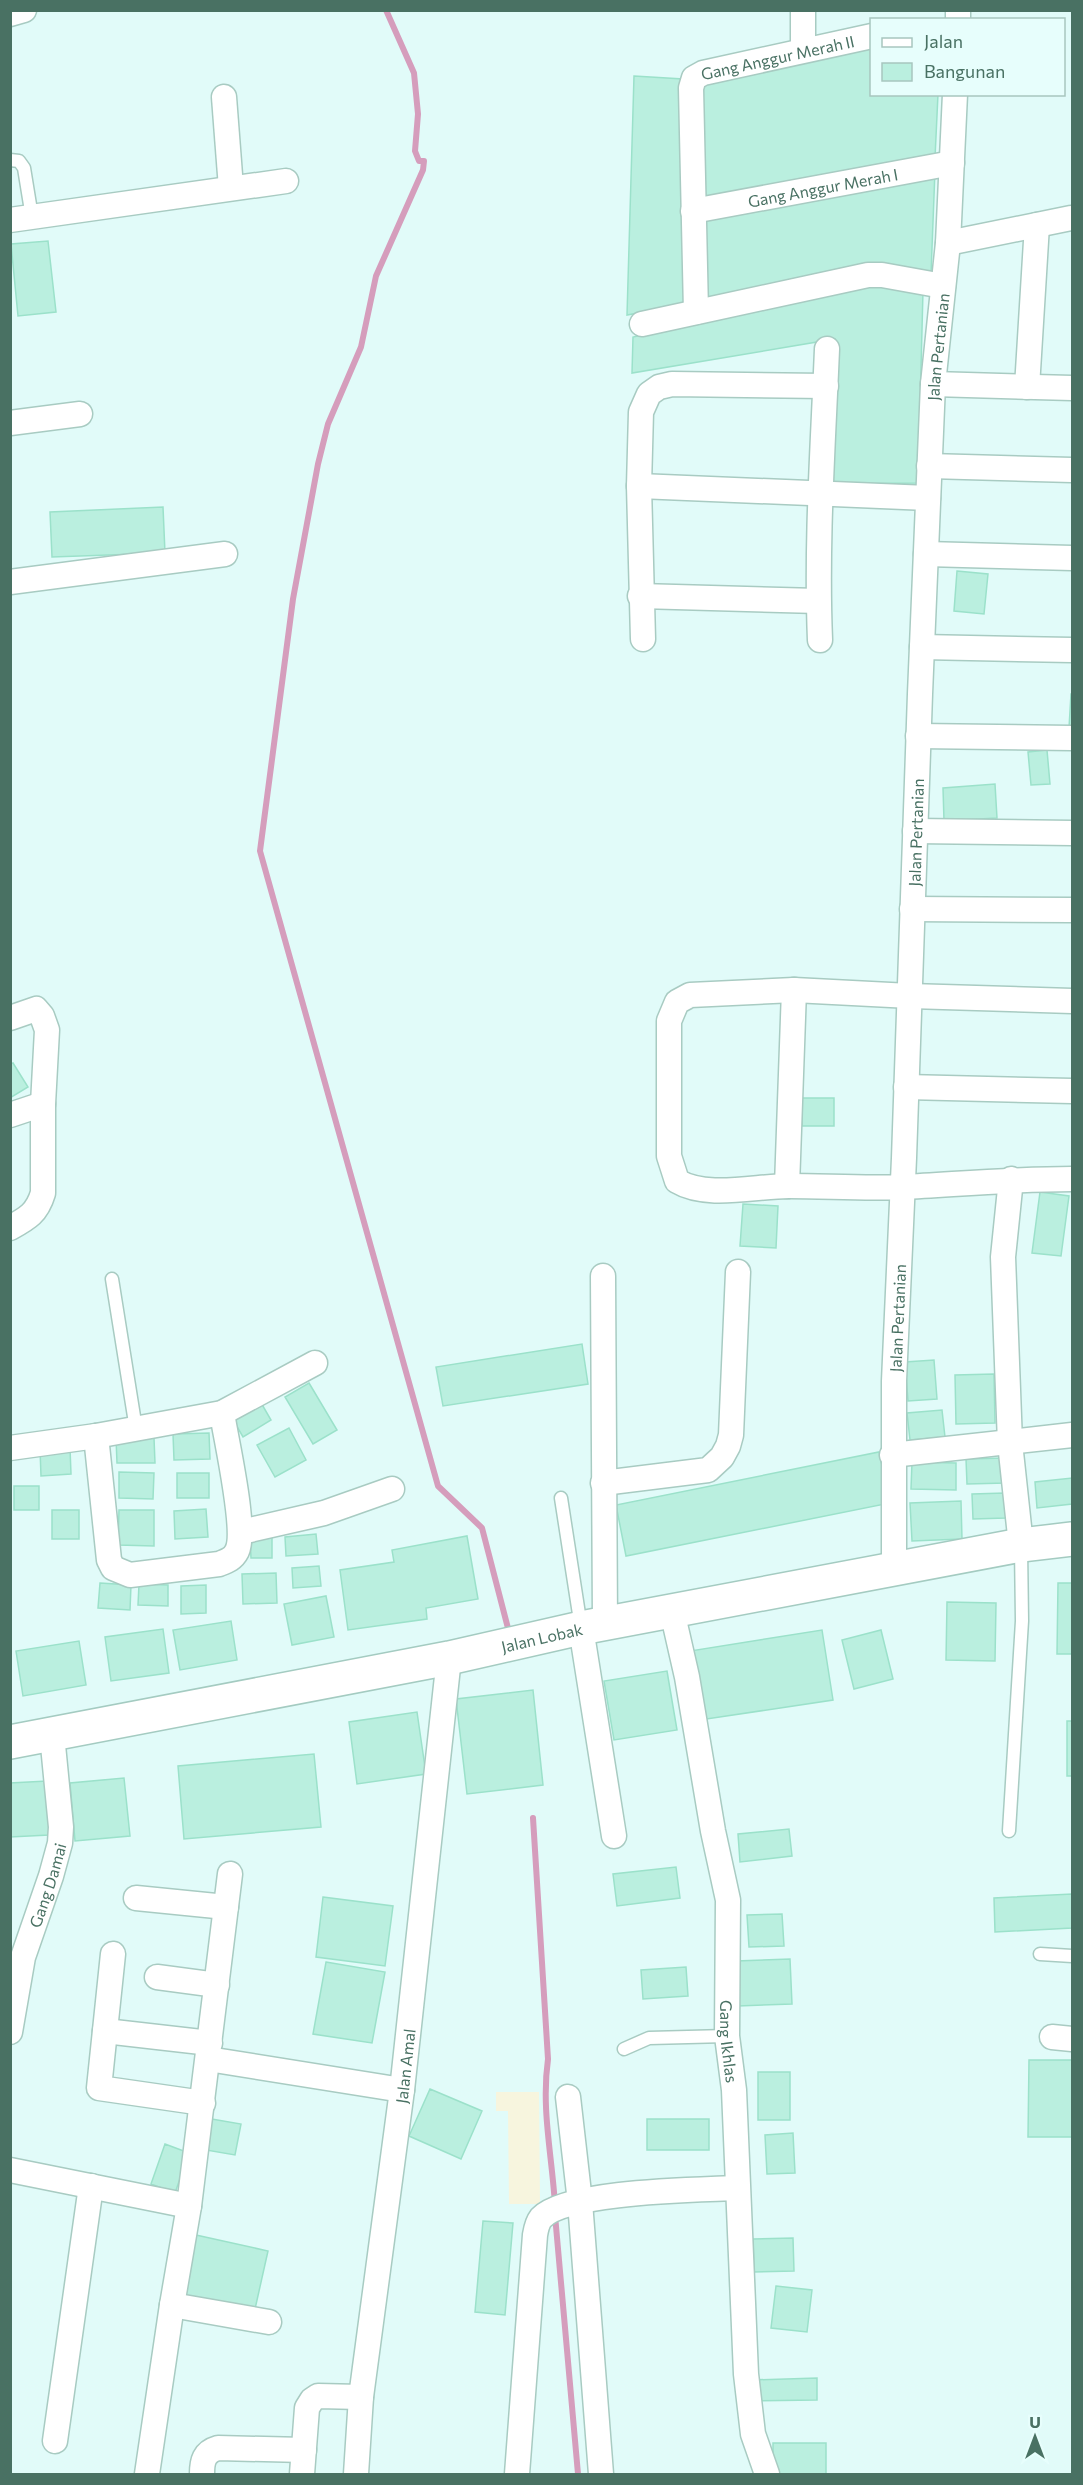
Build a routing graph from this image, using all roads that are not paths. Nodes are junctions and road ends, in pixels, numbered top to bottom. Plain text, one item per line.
1 (24, 10) edge
2 (803, 10) edge
3 (10, 14) edge
4 (870, 36) edge
5 (803, 50) junction
6 (955, 96) edge
7 (224, 97) dead end
8 (10, 160) edge
9 (952, 163) junction
10 (286, 181) dead end
11 (231, 188) junction
12 (693, 211) junction
13 (21, 218) edge
14 (1071, 218) edge
15 (1037, 225) junction
16 (948, 243) junction
17 (943, 286) junction
18 (696, 312) junction
19 (642, 324) dead end
20 (827, 349) dead end
21 (933, 384) junction
22 (826, 386) junction
23 (1027, 387) junction
24 (1072, 388) edge
25 (80, 414) dead end
26 (10, 423) edge
27 (930, 466) junction
28 (1072, 470) edge
29 (639, 486) junction
30 (820, 493) junction
31 (928, 498) junction
32 (225, 554) dead end
33 (926, 554) junction
34 (1072, 558) edge
35 (10, 582) edge
36 (640, 596) junction
37 (818, 601) junction
38 (643, 639) dead end
39 (820, 640) dead end
40 (922, 647) junction
41 (1072, 650) edge
42 (918, 736) junction
43 (1072, 738) edge
44 (915, 831) junction
45 (1072, 833) edge
46 (912, 909) junction
47 (1072, 910) edge
48 (794, 990) junction
49 (910, 996) junction
50 (1072, 1001) edge
51 (10, 1018) edge
52 (906, 1087) junction
53 (1072, 1090) edge
54 (43, 1104) junction
55 (10, 1115) edge
56 (1011, 1179) junction
57 (1072, 1179) edge
58 (786, 1186) junction
59 (901, 1187) junction
60 (10, 1228) edge
61 (738, 1272) dead end
62 (603, 1276) dead end
63 (112, 1279) dead end
64 (315, 1363) dead end
65 (222, 1413) junction
66 (136, 1429) junction
67 (1072, 1435) edge
68 (96, 1436) junction
69 (1010, 1443) junction
70 (10, 1448) edge
71 (892, 1455) junction
72 (603, 1483) junction
73 (392, 1489) dead end
74 (561, 1498) dead end
75 (241, 1532) junction
76 (1072, 1539) edge
77 (1021, 1545) junction
78 (894, 1570) junction
79 (672, 1611) junction
80 (593, 1626) junction
81 (449, 1658) junction
82 (52, 1735) junction
83 (10, 1742) edge
84 (1009, 1831) dead end
85 (614, 1836) dead end
86 (230, 1874) dead end
87 (136, 1898) dead end
88 (226, 1907) junction
89 (113, 1954) dead end
90 (1040, 1954) dead end
91 (1072, 1956) edge
92 (157, 1977) dead end
93 (217, 1985) junction
94 (105, 2031) junction
95 (10, 2032) edge
96 (727, 2036) junction
97 (624, 2049) dead end
98 (209, 2051) junction
99 (402, 2090) junction
100 (568, 2097) dead end
101 (203, 2103) junction
102 (10, 2170) edge
103 (91, 2186) junction
104 (736, 2188) junction
105 (577, 2202) junction
106 (189, 2206) junction
107 (172, 2305) junction
108 (269, 2322) dead end
109 (361, 2397) junction
110 (54, 2441) dead end
111 (304, 2450) junction
112 (147, 2475) edge
113 (202, 2475) edge
114 (302, 2475) edge
115 (356, 2475) edge
116 (517, 2475) edge
117 (601, 2475) edge
118 (767, 2475) edge

1 - 3 street
2 - 5 street
4 - 5 street, Gang Anggur Merah II
5 - 12 street, Gang Anggur Merah II
6 - 9 street, Jalan Pertanian
7 - 11 street
8 - 13 lane
9 - 12 street, Gang Anggur Merah I
9 - 16 street, Jalan Pertanian
10 - 11 street
11 - 13 street
12 - 18 street
14 - 15 street
15 - 16 street
15 - 23 street
16 - 17 street, Jalan Pertanian
17 - 18 street
17 - 21 street, Jalan Pertanian
18 - 19 street
20 - 22 street
21 - 23 street
21 - 27 street, Jalan Pertanian
22 - 29 street
22 - 30 street
23 - 24 street
25 - 26 street
27 - 28 street
27 - 31 street, Jalan Pertanian
29 - 30 street
29 - 36 street
30 - 31 street
30 - 37 street
31 - 33 street, Jalan Pertanian
32 - 35 street
33 - 34 street
33 - 40 street, Jalan Pertanian
36 - 37 street
36 - 38 street
37 - 39 street
40 - 41 street
40 - 42 street, Jalan Pertanian
42 - 43 street
42 - 44 street, Jalan Pertanian
44 - 45 street
44 - 46 street, Jalan Pertanian
46 - 47 street
46 - 49 street, Jalan Pertanian
48 - 49 street
48 - 58 street
48 - 58 street
49 - 50 street
49 - 52 street, Jalan Pertanian
51 - 54 street
52 - 53 street
52 - 59 street, Jalan Pertanian
54 - 55 street
54 - 60 street
56 - 57 street
56 - 59 street
56 - 69 street
58 - 59 street
59 - 71 street, Jalan Pertanian
61 - 72 street
62 - 72 street
63 - 66 lane
64 - 65 street
65 - 66 street
65 - 75 street
66 - 68 street
67 - 69 street
68 - 70 street
68 - 75 street
69 - 71 street
69 - 77 street
71 - 78 street, Jalan Pertanian
72 - 80 street
73 - 75 street
74 - 80 lane
76 - 77 main road, Jalan Lobak
77 - 78 main road, Jalan Lobak
77 - 84 lane
78 - 79 main road, Jalan Lobak
79 - 80 main road, Jalan Lobak
79 - 96 street, Gang Ikhlas
80 - 81 main road, Jalan Lobak
80 - 85 street
81 - 82 main road, Jalan Lobak
81 - 99 street, Jalan Amal
82 - 83 main road, Jalan Lobak
82 - 95 street, Gang Damai
86 - 88 street
87 - 88 street
88 - 93 street
89 - 94 street
90 - 91 lane
92 - 93 street
93 - 98 street
94 - 98 street
94 - 101 street
96 - 97 lane
96 - 104 street, Gang Ikhlas
98 - 99 street
98 - 101 street
99 - 109 street, Jalan Amal
100 - 105 street
101 - 106 street
102 - 103 street
103 - 106 street
103 - 110 street
104 - 105 street
104 - 118 street, Gang Ikhlas
105 - 116 street
105 - 117 street
106 - 107 street
107 - 108 street
107 - 112 street
109 - 111 street
109 - 115 street, Jalan Amal
111 - 113 street
111 - 114 street

